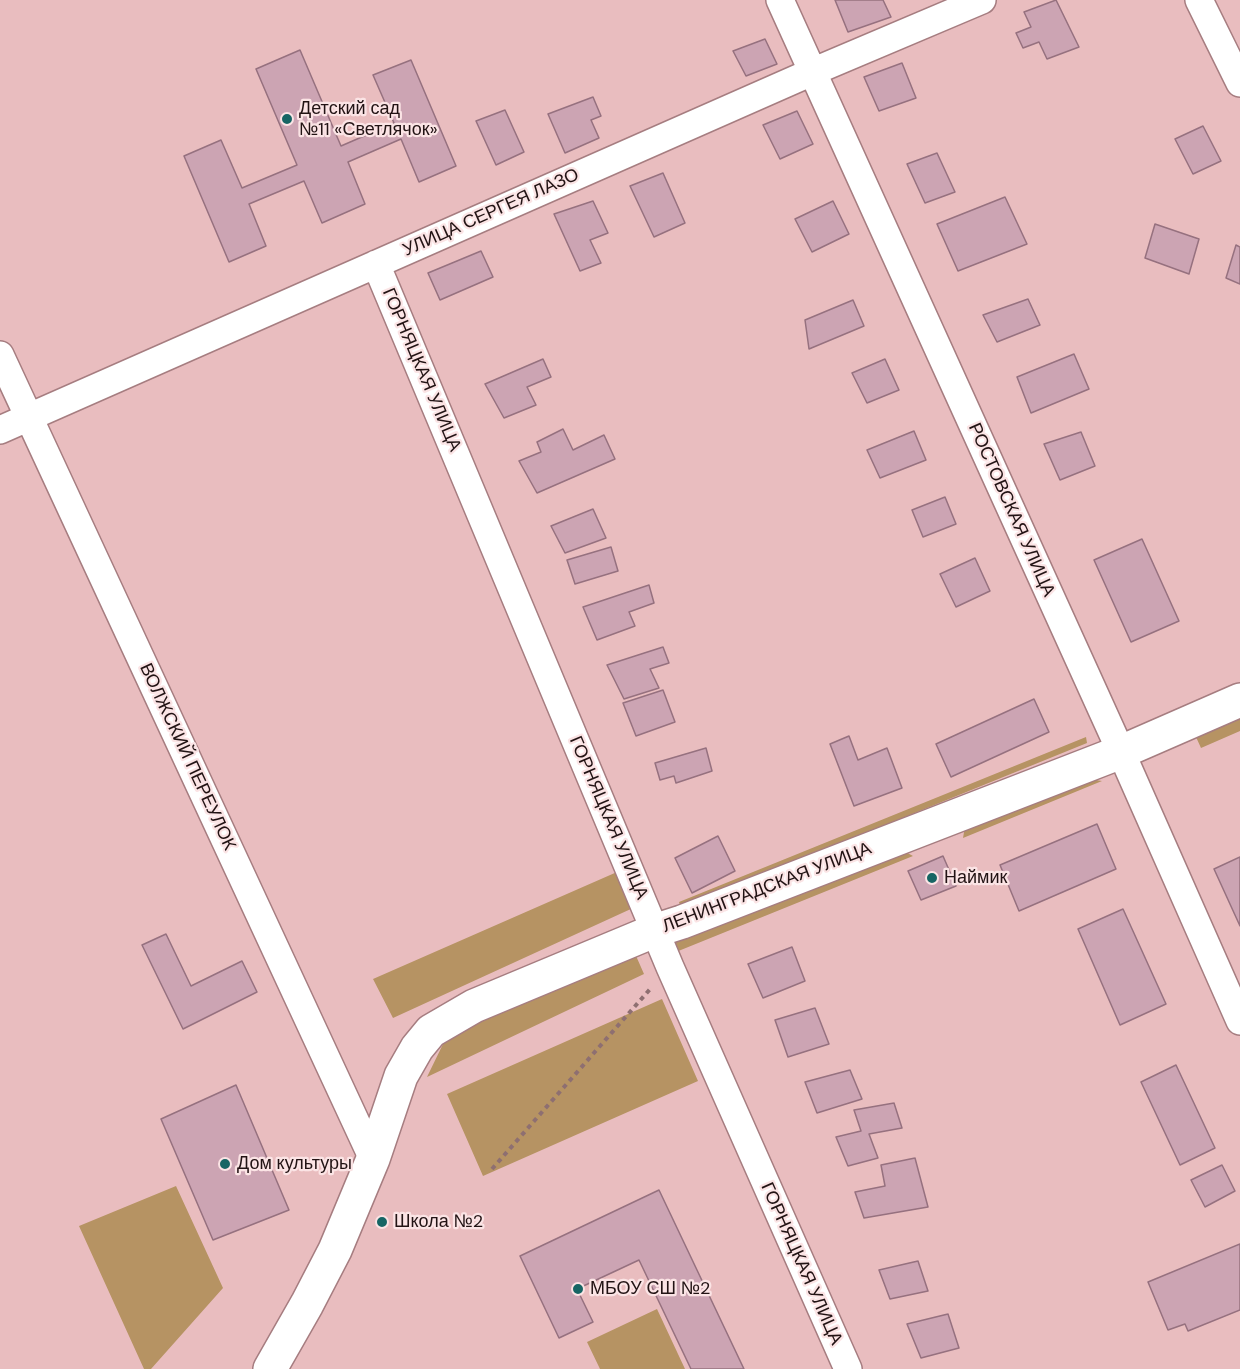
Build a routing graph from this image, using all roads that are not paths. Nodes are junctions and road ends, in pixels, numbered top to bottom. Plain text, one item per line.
1 (780, 0) edge
2 (982, 0) edge
3 (1199, 0) edge
4 (812, 72) junction
5 (1240, 83) edge
6 (376, 264) junction
7 (0, 355) edge
8 (29, 417) junction
9 (0, 429) edge
10 (1240, 700) edge
11 (1121, 752) junction
12 (654, 931) junction
13 (1240, 1021) edge
14 (373, 1159) junction
15 (270, 1369) edge
16 (848, 1369) edge

1 - 4 street, РОСТОВСКАЯ УЛИЦА
2 - 4 street, УЛИЦА СЕРГЕЯ ЛАЗО
3 - 5 street
4 - 6 street, УЛИЦА СЕРГЕЯ ЛАЗО
4 - 11 street, РОСТОВСКАЯ УЛИЦА
6 - 8 street, УЛИЦА СЕРГЕЯ ЛАЗО
6 - 12 street, ГОРНЯЦКАЯ УЛИЦА
7 - 8 street, ВОЛЖСКИЙ ПЕРЕУЛОК
8 - 9 street, УЛИЦА СЕРГЕЯ ЛАЗО
8 - 14 street, ВОЛЖСКИЙ ПЕРЕУЛОК
10 - 11 street, ЛЕНИНГРАДСКАЯ УЛИЦА
11 - 12 street, ЛЕНИНГРАДСКАЯ УЛИЦА
11 - 13 street, РОСТОВСКАЯ УЛИЦА
12 - 14 street, ЛЕНИНГРАДСКАЯ УЛИЦА
12 - 16 street, ГОРНЯЦКАЯ УЛИЦА
14 - 15 street, ЛЕНИНГРАДСКАЯ УЛИЦА

